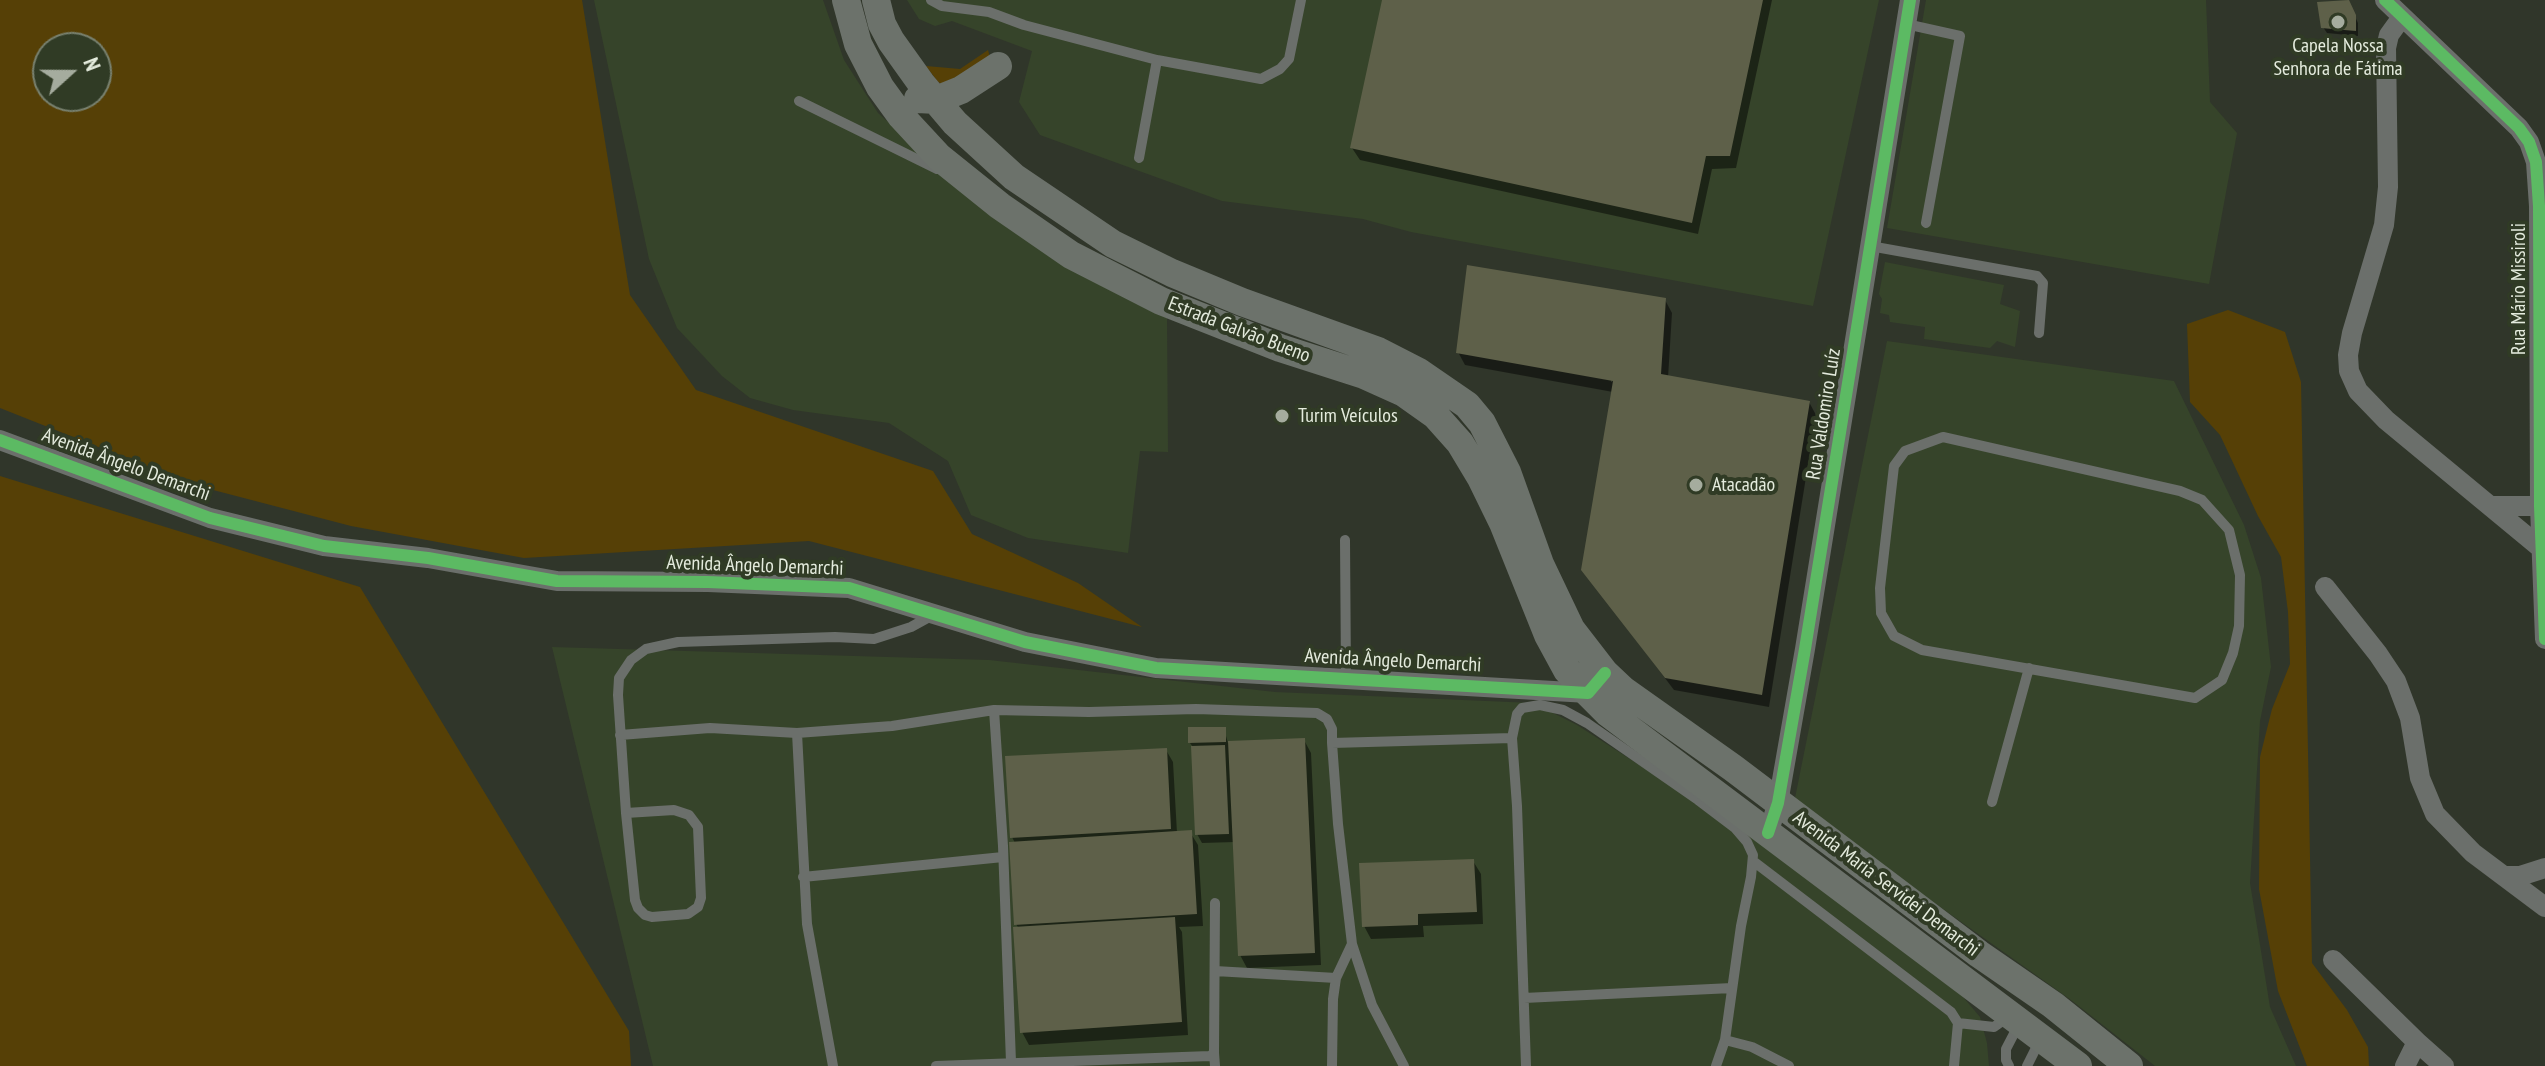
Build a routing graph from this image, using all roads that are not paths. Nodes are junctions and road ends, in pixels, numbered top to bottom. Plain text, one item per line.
1 (846, 0) edge
2 (863, 0) edge
3 (876, 0) edge
4 (931, 0) edge
5 (1301, 0) edge
6 (1910, 0) edge
7 (2385, 0) edge
8 (2402, 17) junction
9 (1906, 24) junction
10 (1157, 60) junction
11 (998, 66) dead end
12 (936, 100) junction
13 (799, 101) dead end
14 (1139, 158) dead end
15 (972, 183) junction
16 (1926, 223) dead end
17 (1870, 246) junction
18 (2039, 333) dead end
19 (0, 440) edge
20 (2492, 506) junction
21 (2540, 506) junction
22 (1345, 540) dead end
23 (2542, 549) junction
24 (2325, 587) dead end
25 (936, 613) junction
26 (2545, 639) edge
27 (2029, 668) junction
28 (1346, 679) junction
29 (1596, 683) junction
30 (994, 710) junction
31 (797, 733) junction
32 (620, 735) junction
33 (1512, 738) junction
34 (1332, 743) junction
35 (1992, 802) dead end
36 (1778, 803) junction
37 (626, 813) junction
38 (1768, 833) junction
39 (1003, 857) junction
40 (1753, 861) junction
41 (2545, 868) edge
42 (2504, 876) junction
43 (803, 877) junction
44 (1215, 903) dead end
45 (2545, 907) edge
46 (1352, 944) junction
47 (2333, 960) dead end
48 (1215, 971) junction
49 (1336, 978) junction
50 (1732, 988) junction
51 (1524, 998) junction
52 (1958, 1023) junction
53 (2023, 1025) junction
54 (1725, 1040) junction
55 (2417, 1042) junction
56 (1214, 1053) junction
57 (1011, 1062) junction
58 (833, 1066) edge
59 (936, 1066) edge
60 (1215, 1066) edge
61 (1332, 1066) edge
62 (1404, 1066) edge
63 (1526, 1066) edge
64 (1716, 1066) edge
65 (1789, 1066) edge
66 (1954, 1066) edge
67 (2009, 1066) edge
68 (2027, 1066) edge
69 (2078, 1066) edge
70 (2129, 1066) edge
71 (2405, 1066) edge
72 (2444, 1066) edge

1 - 15 main road, Estrada Galvão Bueno
2 - 12 main road
3 - 12 main road, Estrada Galvão Bueno
4 - 10 lane
5 - 10 lane
6 - 9 street, Rua Valdomiro Luíz
7 - 8 street, Rua Mário Missiroli
8 - 20 street
8 - 21 street, Rua Mário Missiroli
9 - 16 lane
9 - 17 street, Rua Valdomiro Luíz
10 - 14 lane
11 - 12 main road
12 - 29 main road, Estrada Galvão Bueno
13 - 15 lane
15 - 29 main road, Estrada Galvão Bueno
17 - 18 lane
17 - 36 street, Rua Valdomiro Luíz
19 - 25 street, Avenida Ângelo Demarchi
20 - 21 street
20 - 23 street
21 - 23 street, Rua Mário Missiroli
22 - 28 lane
23 - 26 street, Rua Mário Missiroli
24 - 42 street
25 - 28 street, Avenida Ângelo Demarchi
25 - 32 lane
27 - 27 lane
27 - 35 lane
28 - 29 street, Avenida Ângelo Demarchi
29 - 36 main road, Avenida Maria Servidei Demarchi
29 - 38 main road, Avenida Maria Servidei Demarchi
30 - 31 lane
30 - 34 lane
30 - 39 lane
31 - 32 lane
31 - 43 lane
32 - 37 lane
33 - 34 lane
33 - 40 lane
33 - 51 lane
34 - 46 lane
36 - 38 street, Rua Valdomiro Luíz
36 - 70 main road, Avenida Maria Servidei Demarchi
37 - 37 lane
38 - 53 main road, Avenida Maria Servidei Demarchi
39 - 43 lane
39 - 57 lane
40 - 50 lane
40 - 52 lane
41 - 42 street
42 - 45 street
43 - 58 lane
44 - 48 lane
46 - 49 lane
46 - 62 lane
47 - 55 street
48 - 49 lane
48 - 56 lane
49 - 61 lane
50 - 51 lane
50 - 54 lane
51 - 63 lane
52 - 53 lane
52 - 66 lane
53 - 67 lane
53 - 68 lane
53 - 69 main road, Avenida Maria Servidei Demarchi
54 - 64 lane
54 - 65 lane
55 - 71 street
55 - 72 street
56 - 57 lane
56 - 60 lane
57 - 59 lane

